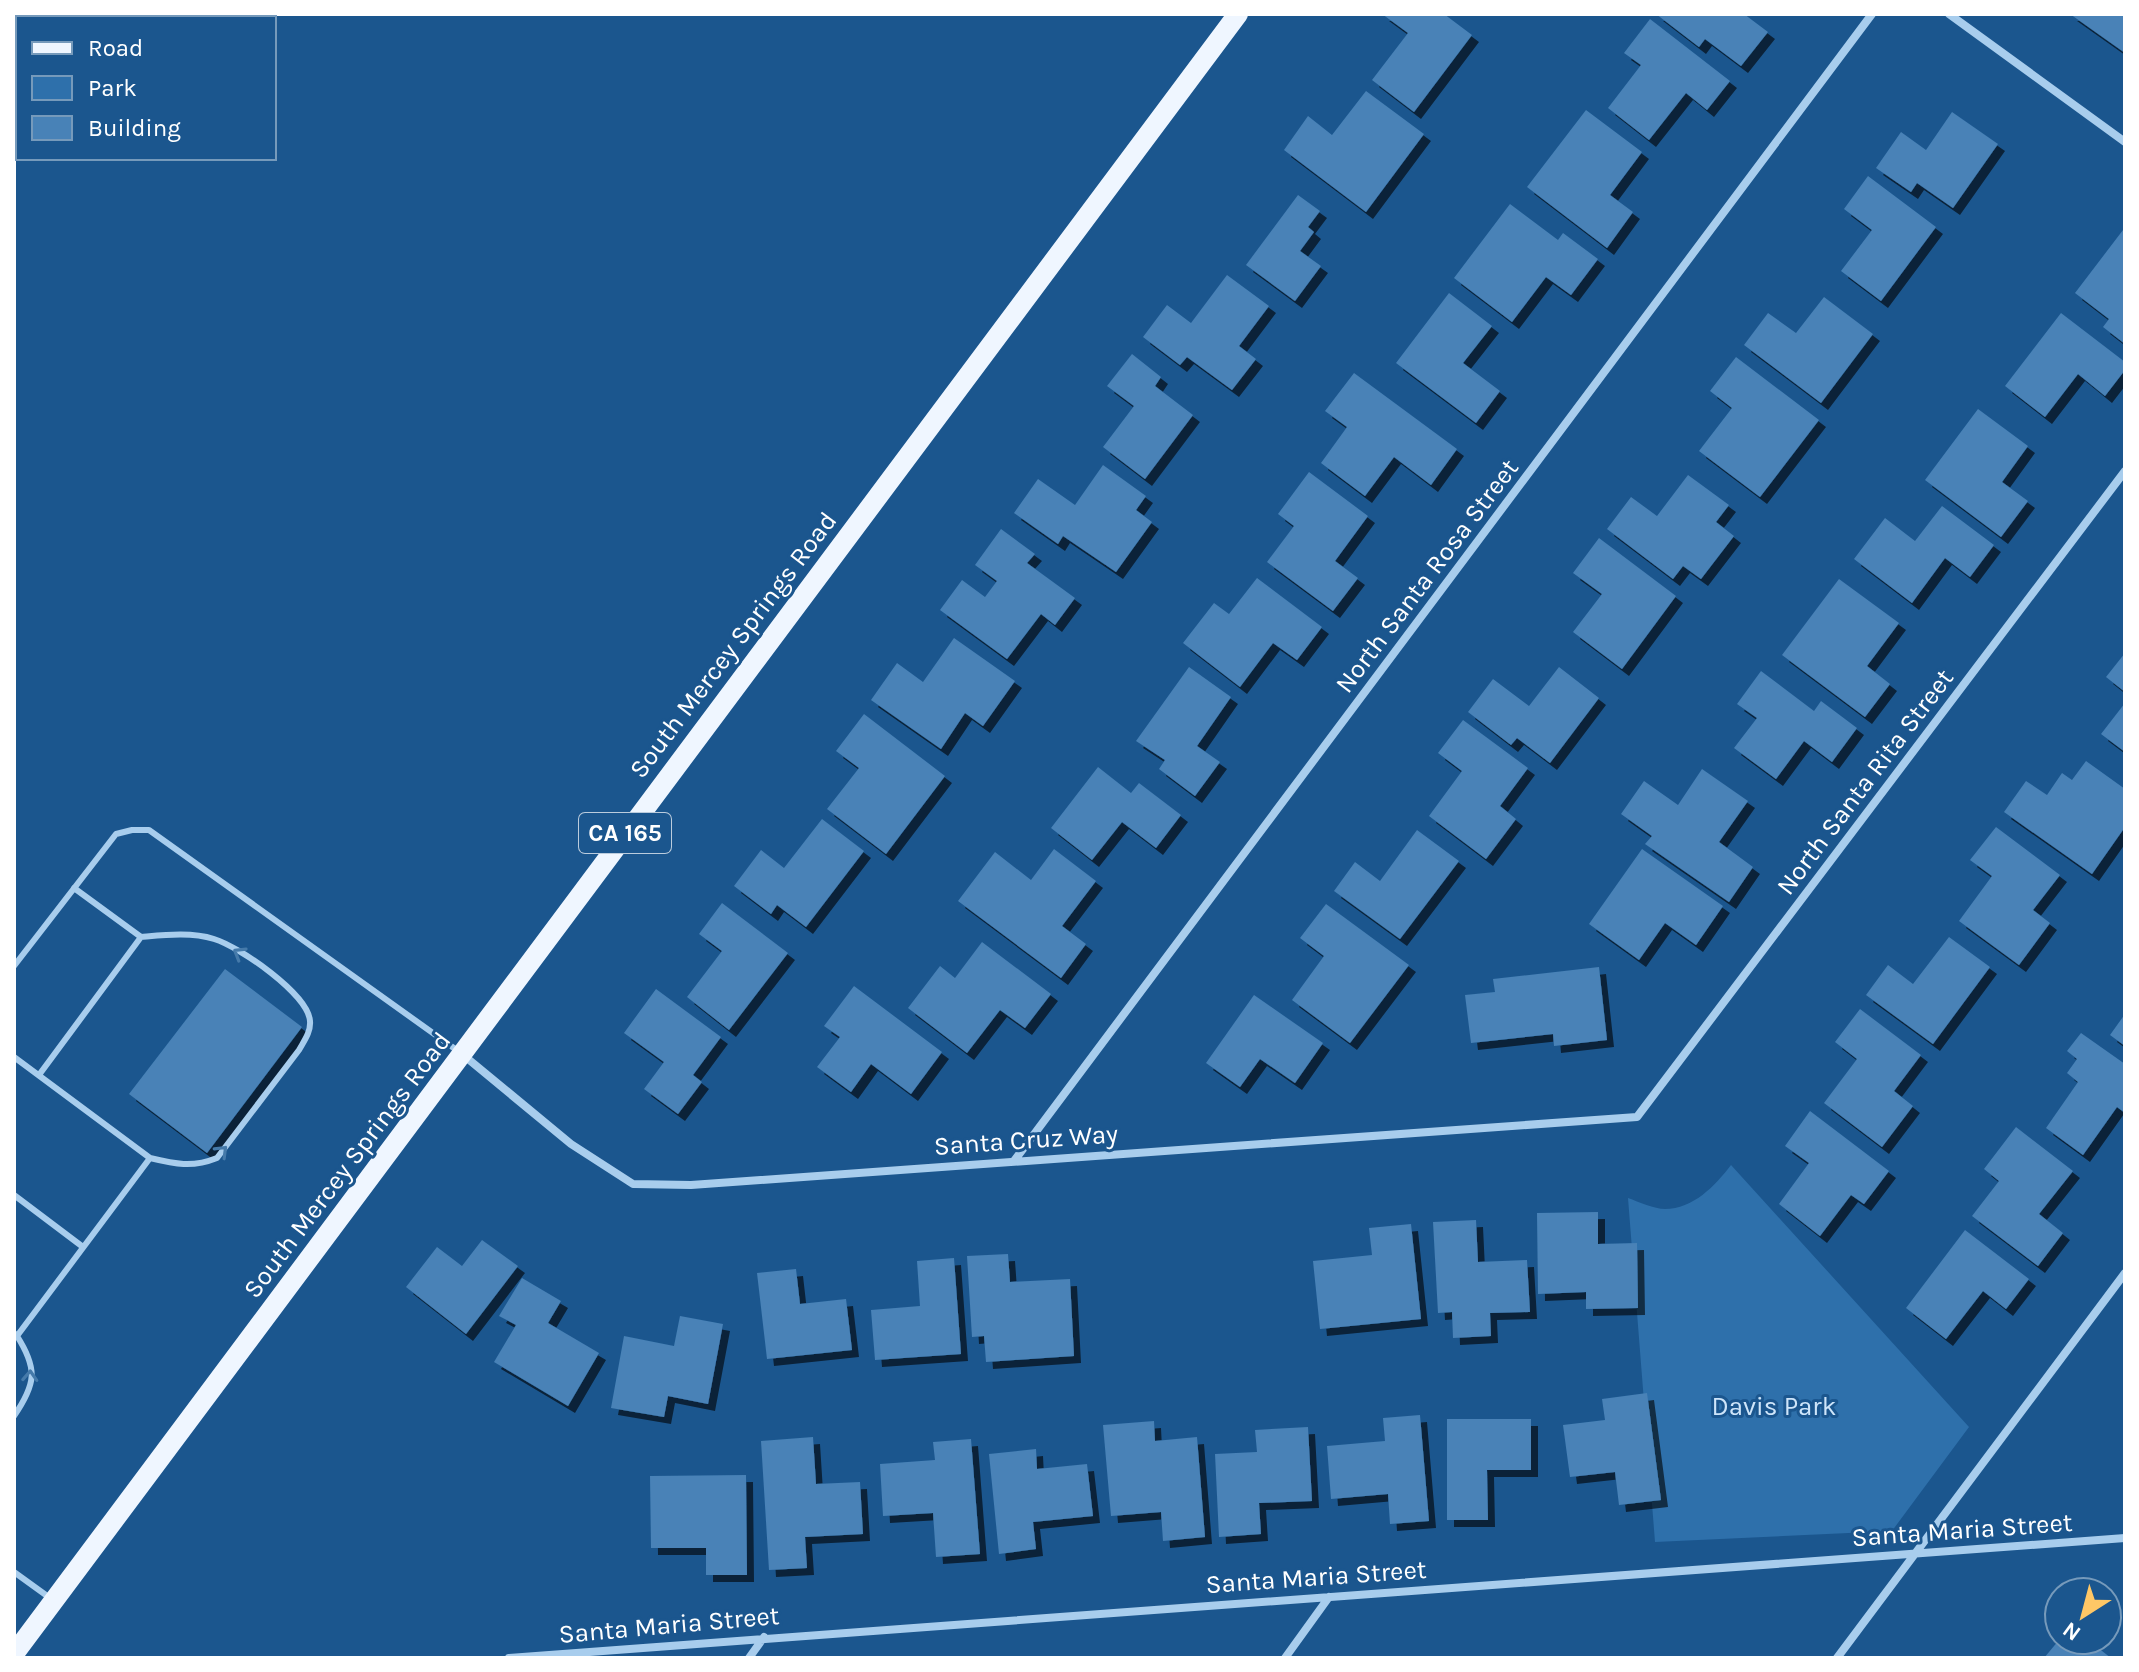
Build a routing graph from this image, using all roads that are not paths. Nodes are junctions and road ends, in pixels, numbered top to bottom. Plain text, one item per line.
1 (1238, 14) edge
2 (1872, 14) edge
3 (1949, 14) edge
4 (2125, 142) edge
5 (2125, 471) edge
6 (74, 888) junction
7 (141, 937) junction
8 (14, 966) edge
9 (462, 1054) junction
10 (14, 1057) edge
11 (39, 1075) junction
12 (1637, 1117) joint
13 (150, 1158) junction
14 (1014, 1161) junction
15 (14, 1195) edge
16 (83, 1247) junction
17 (2125, 1273) edge
18 (16, 1334) edge
19 (14, 1416) edge
20 (2125, 1538) edge
21 (1915, 1553) junction
22 (14, 1572) edge
23 (1329, 1597) junction
24 (54, 1601) junction
25 (764, 1637) junction
26 (14, 1654) edge
27 (509, 1658) edge
28 (749, 1658) edge
29 (1285, 1658) edge
30 (1837, 1658) edge

1 - 9 main road, South Mercey Springs Road / CA 165
2 - 14 street, North Santa Rosa Street
3 - 4 street
5 - 12 street, North Santa Rita Street
6 - 7 lane
6 - 8 lane
6 - 9 lane
7 - 11 lane
13 -> 7 lane
9 - 14 street, Santa Cruz Way
9 - 24 main road, South Mercey Springs Road / CA 165
10 - 11 lane
11 - 13 lane
12 - 14 street, Santa Cruz Way
13 - 16 lane
15 - 16 lane
16 - 18 lane
17 - 21 street
19 -> 18 lane
20 - 21 street, Santa Maria Street
21 - 23 street, Santa Maria Street
21 - 30 street
22 - 24 lane
23 - 25 street, Santa Maria Street
23 - 29 street
24 - 26 main road, South Mercey Springs Road / CA 165
25 - 27 street, Santa Maria Street
25 - 28 street

